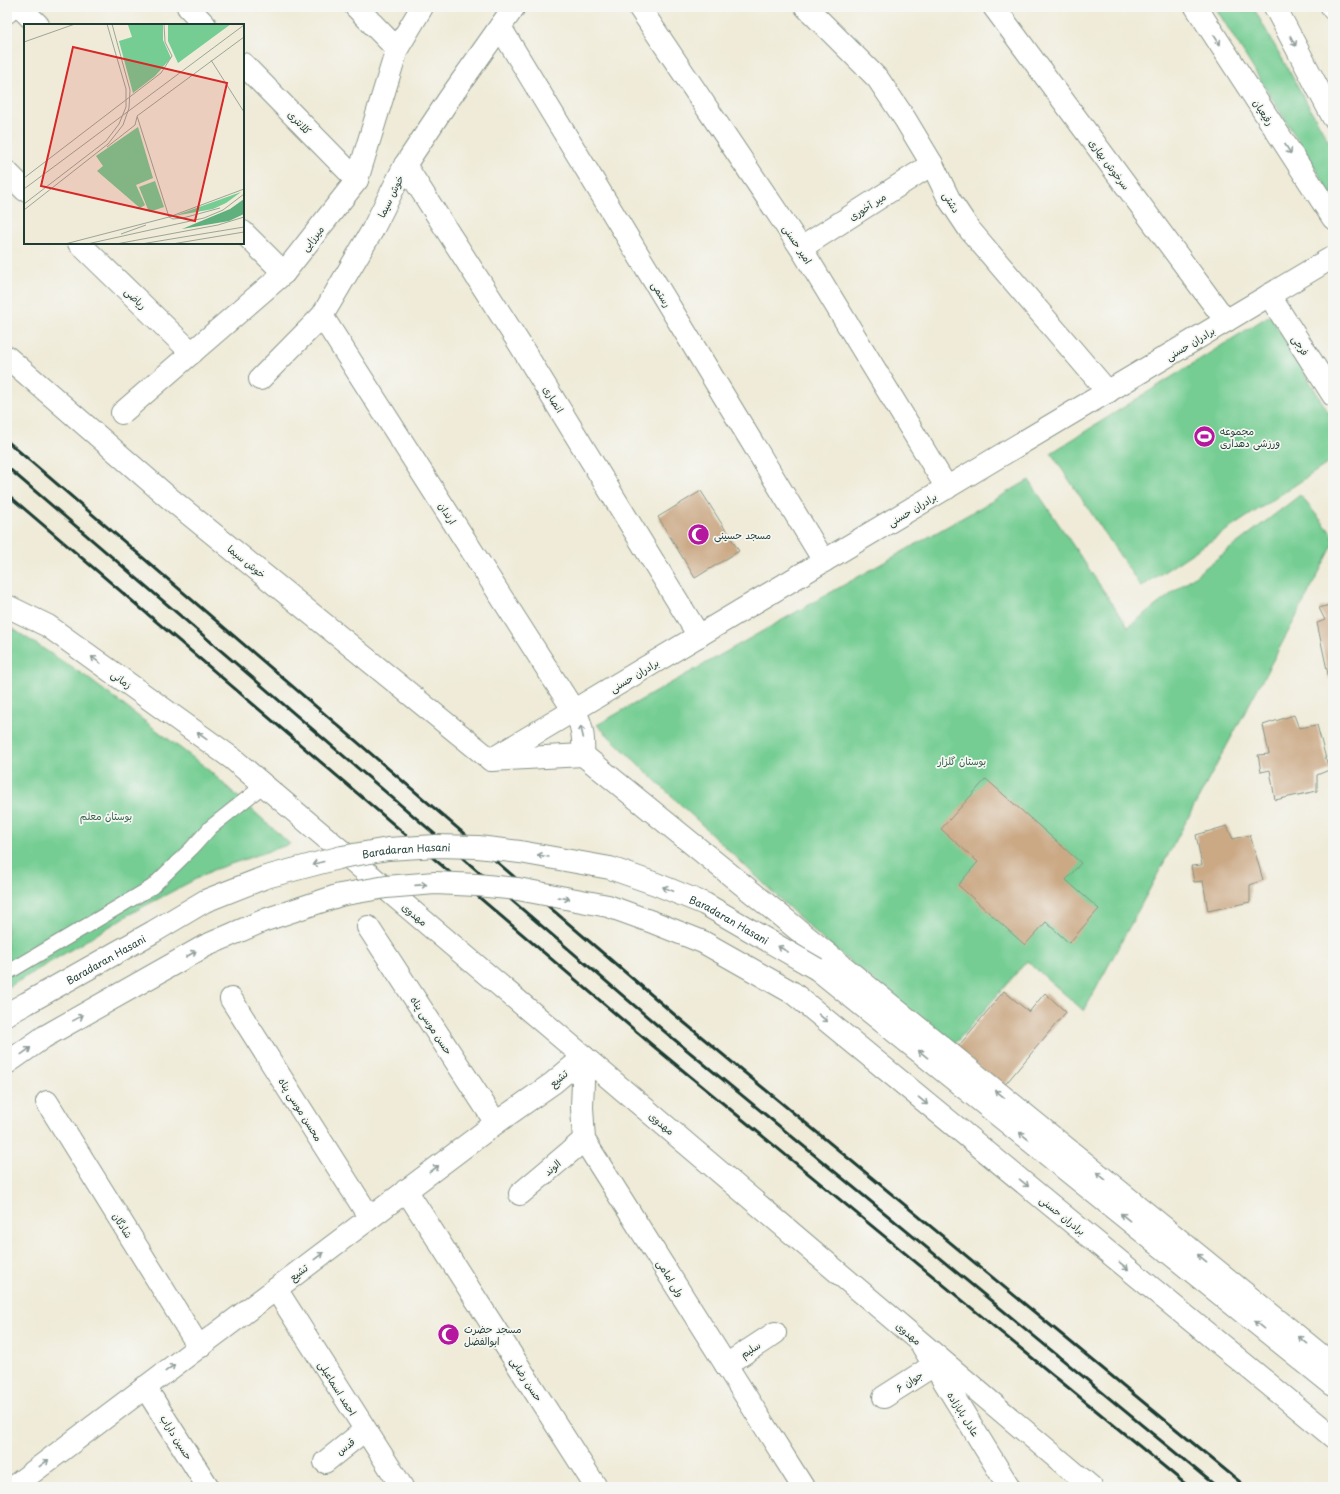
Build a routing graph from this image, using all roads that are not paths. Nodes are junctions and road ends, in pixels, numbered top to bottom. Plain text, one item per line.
1 (12, 7) edge
2 (20, 7) edge
3 (188, 7) edge
4 (356, 7) edge
5 (422, 7) edge
6 (514, 7) edge
7 (640, 7) edge
8 (806, 7) edge
9 (994, 7) edge
10 (1196, 7) edge
11 (1275, 7) edge
12 (7, 12) edge
13 (37, 24) edge
14 (204, 24) edge
15 (500, 27) junction
16 (397, 49) junction
17 (244, 65) edge
18 (1333, 117) edge
19 (932, 164) junction
20 (405, 165) junction
21 (7, 172) edge
22 (357, 180) junction
23 (24, 189) edge
24 (1333, 218) edge
25 (244, 233) edge
26 (80, 244) edge
27 (801, 248) junction
28 (1333, 257) edge
29 (284, 273) junction
30 (1269, 295) junction
31 (322, 316) junction
32 (1226, 321) junction
33 (192, 353) junction
34 (7, 357) edge
35 (260, 379) dead end
36 (1108, 392) junction
37 (1333, 395) edge
38 (122, 413) dead end
39 (947, 488) junction
40 (824, 561) junction
41 (7, 606) edge
42 (699, 636) junction
43 (574, 711) junction
44 (583, 755) junction
45 (233, 759) joint
46 (491, 760) junction
47 (264, 785) junction
48 (368, 927) dead end
49 (7, 973) edge
50 (231, 999) dead end
51 (7, 1014) edge
52 (584, 1056) junction
53 (7, 1063) edge
54 (47, 1102) dead end
55 (496, 1123) junction
56 (584, 1140) junction
57 (406, 1190) junction
58 (520, 1194) dead end
59 (370, 1218) junction
60 (276, 1289) junction
61 (775, 1333) dead end
62 (919, 1341) junction
63 (199, 1346) junction
64 (726, 1365) junction
65 (934, 1365) junction
66 (1333, 1365) edge
67 (1333, 1385) edge
68 (146, 1387) junction
69 (884, 1397) dead end
70 (365, 1430) junction
71 (1333, 1437) edge
72 (324, 1462) dead end
73 (394, 1484) edge
74 (13, 1487) edge
75 (208, 1487) edge
76 (596, 1487) edge
77 (803, 1487) edge
78 (1009, 1487) edge
79 (1091, 1487) edge

1 - 12 main road
2 - 13 main road
3 - 14 main road
4 - 16 main road
5 - 16 main road, میرزایی
6 - 15 main road, خوش سیما
7 - 27 main road, امیر حسنی
8 - 19 main road, دشتی
9 - 32 main road, سرخوش بهاری
10 -> 24 main road, رفیعیان
11 -> 18 main road
15 - 20 main road, خوش سیما
15 - 40 main road, رستمی
16 - 22 main road, میرزایی
17 - 22 main road, کلانتری
19 - 27 main road, میر آخوری
19 - 36 main road, دشتی
20 - 31 main road, خوش سیما
20 - 42 main road, انصاری
21 - 23 main road
22 - 29 main road, میرزایی
25 - 29 main road
26 - 33 main road, ریاضی
27 - 39 main road, امیر حسنی
28 - 30 main road, برادران حسنی
29 - 33 main road, میرزایی
30 - 32 main road, برادران حسنی
30 - 37 main road, فرجی
31 - 35 main road, خوش سیما
31 - 43 main road, ارندان
32 - 36 main road, برادران حسنی
33 - 38 main road, میرزایی
34 - 46 main road, خوش سیما
36 - 39 main road, برادران حسنی
39 - 40 main road, برادران حسنی
40 - 42 main road, برادران حسنی
45 -> 41 main road, زمانی
42 - 43 main road, برادران حسنی
44 -> 43 main road, ارندان
43 - 46 main road, برادران حسنی
44 - 46 main road
66 -> 44 main road
45 - 47 main road, مهدوی
47 - 49 lane
47 - 52 main road, مهدوی
48 - 55 main road, حسن موسی پناه
50 - 59 main road, محسن موسی پناه
67 -> 51 main road, Baradaran Hasani, bridge
52 - 55 main road, تشیع
52 - 56 main road, ولی امامی
52 - 62 main road, مهدوی
53 -> 71 main road, برادران حسنی, bridge
54 - 63 main road, شادگان
57 -> 55 main road, تشیع
56 - 58 main road, الوند
56 - 64 main road, ولی امامی
57 - 59 main road, تشیع
57 - 76 main road, حسن رضایی
60 -> 59 main road, تشیع
60 - 63 main road, تشیع
60 - 70 main road, احمد اسماعیلی
61 - 64 main road, سلیم
62 - 65 main road, عادل بابازاده
62 - 79 main road, مهدوی
68 -> 63 main road, تشیع
64 - 77 main road, ولی امامی
65 - 69 main road, جوان ۶
65 - 78 main road, عادل بابازاده
74 -> 68 main road, تشیع
68 - 75 main road, حسین داراب
70 - 72 main road, قدس
70 - 73 main road, احمد اسماعیلی

